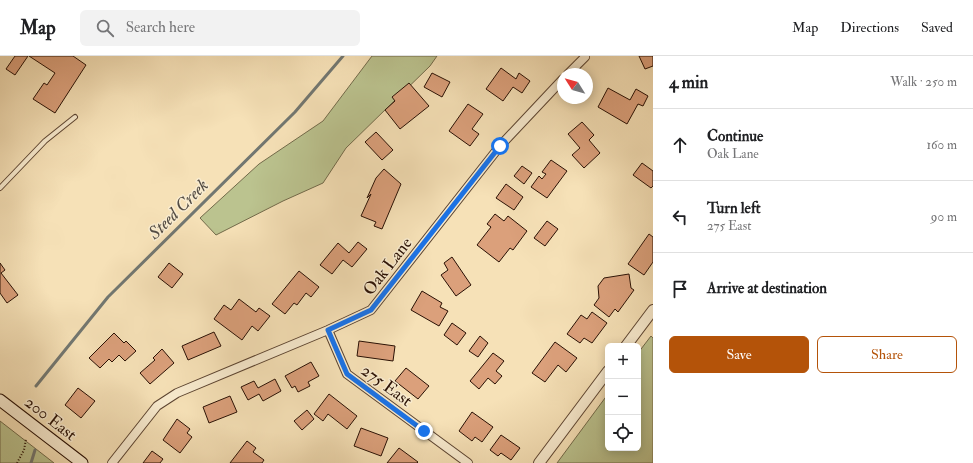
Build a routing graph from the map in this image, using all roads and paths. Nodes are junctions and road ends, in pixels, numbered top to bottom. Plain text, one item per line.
1 (585, 56) edge
2 (574, 68) edge
3 (557, 85) edge
4 (75, 117) dead end
5 (0, 188) edge
6 (653, 310) edge
7 (328, 330) junction
8 (628, 343) edge
9 (605, 375) edge
10 (0, 400) edge
11 (26, 439) dead end
12 (17, 463) edge
13 (82, 463) edge
14 (112, 463) edge
15 (468, 463) edge
16 (539, 463) edge

1 - 2 street
3 - 7 street, Oak Lane
4 - 5 lane
6 - 8 street
7 - 14 street, Oak Lane
7 - 15 street, 275 East
9 - 16 street
10 - 13 main road, 200 East
11 - 12 path

